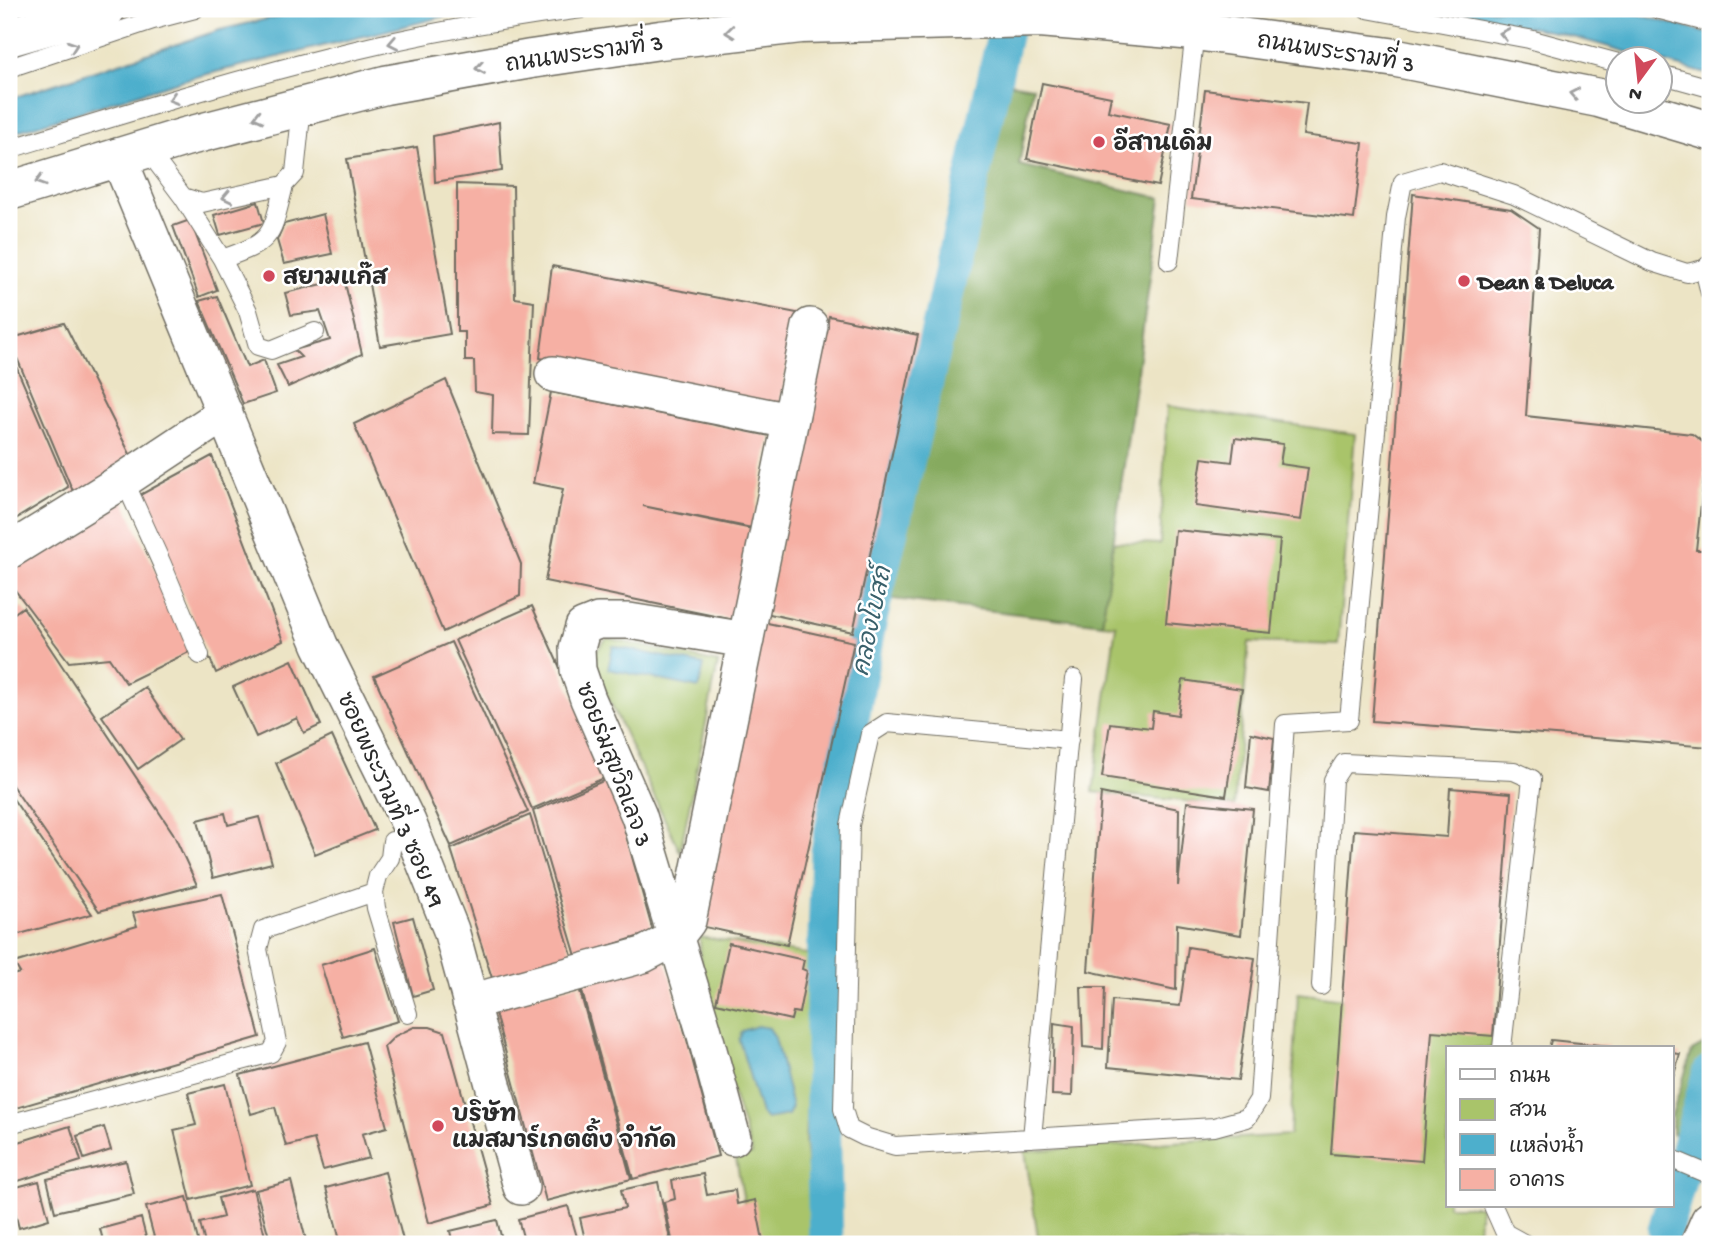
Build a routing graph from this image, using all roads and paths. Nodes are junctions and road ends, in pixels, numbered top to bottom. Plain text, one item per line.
1 (106, 9) edge
2 (195, 9) edge
3 (581, 9) edge
4 (1367, 9) edge
5 (1657, 9) edge
6 (1710, 23) edge
7 (1195, 31) junction
8 (9, 37) edge
9 (1604, 59) edge
10 (9, 68) edge
11 (1674, 78) edge
12 (1710, 88) edge
13 (302, 106) junction
14 (1710, 131) edge
15 (9, 149) edge
16 (132, 152) junction
17 (284, 186) junction
18 (9, 191) edge
19 (183, 197) junction
20 (222, 258) junction
21 (1169, 261) dead end
22 (1707, 266) edge
23 (1710, 293) edge
24 (810, 326) dead end
25 (315, 332) dead end
26 (553, 374) dead end
27 (225, 413) junction
28 (790, 421) junction
29 (124, 480) junction
30 (9, 551) edge
31 (309, 616) junction
32 (746, 640) junction
33 (200, 655) dead end
34 (1074, 679) dead end
35 (1069, 740) junction
36 (392, 841) joint
37 (374, 892) junction
38 (675, 938) junction
39 (1321, 986) dead end
40 (470, 1002) junction
41 (408, 1014) dead end
42 (1502, 1046) edge
43 (9, 1124) edge
44 (733, 1138) dead end
45 (1032, 1138) junction
46 (1674, 1160) edge
47 (1704, 1173) edge
48 (521, 1187) dead end
49 (1494, 1208) edge
50 (1710, 1221) edge
51 (1525, 1244) edge
52 (1700, 1244) edge

1 - 8 main road
10 -> 2 lane
3 -> 15 lane
9 -> 4 lane
5 - 6 lane
7 -> 13 main road, ถนนพระรามที่ 3
14 -> 7 main road, ถนนพระรามที่ 3
7 - 21 lane
11 - 12 lane
13 -> 16 main road, ถนนพระรามที่ 3
13 - 17 lane
16 -> 18 main road, ถนนพระรามที่ 3
16 - 19 lane
16 - 27 street, ซอยพระรามที่ 3 ซอย 49
17 -> 19 lane
17 - 20 lane
19 - 20 lane
20 - 25 lane
22 - 23 lane
22 - 45 lane
24 - 28 street
26 - 28 street
27 - 29 street
27 - 31 street, ซอยพระรามที่ 3 ซอย 49
28 - 32 street
29 - 30 street
29 - 33 lane
31 - 36 street, ซอยพระรามที่ 3 ซอย 49
31 - 40 street, ซอยพระรามที่ 3 ซอย 49
32 - 38 street
32 - 38 street, ซอยร่มสุขวิลเลจ 3
34 - 35 lane
35 - 45 lane
35 - 45 lane
36 - 37 lane
37 - 41 lane
37 - 43 lane
38 - 40 street
38 - 44 street, ซอยร่มสุขวิลเลจ 3
39 - 42 lane
40 - 48 street, ซอยพระรามที่ 3 ซอย 49
46 - 47 lane
49 - 51 lane
50 - 52 main road

